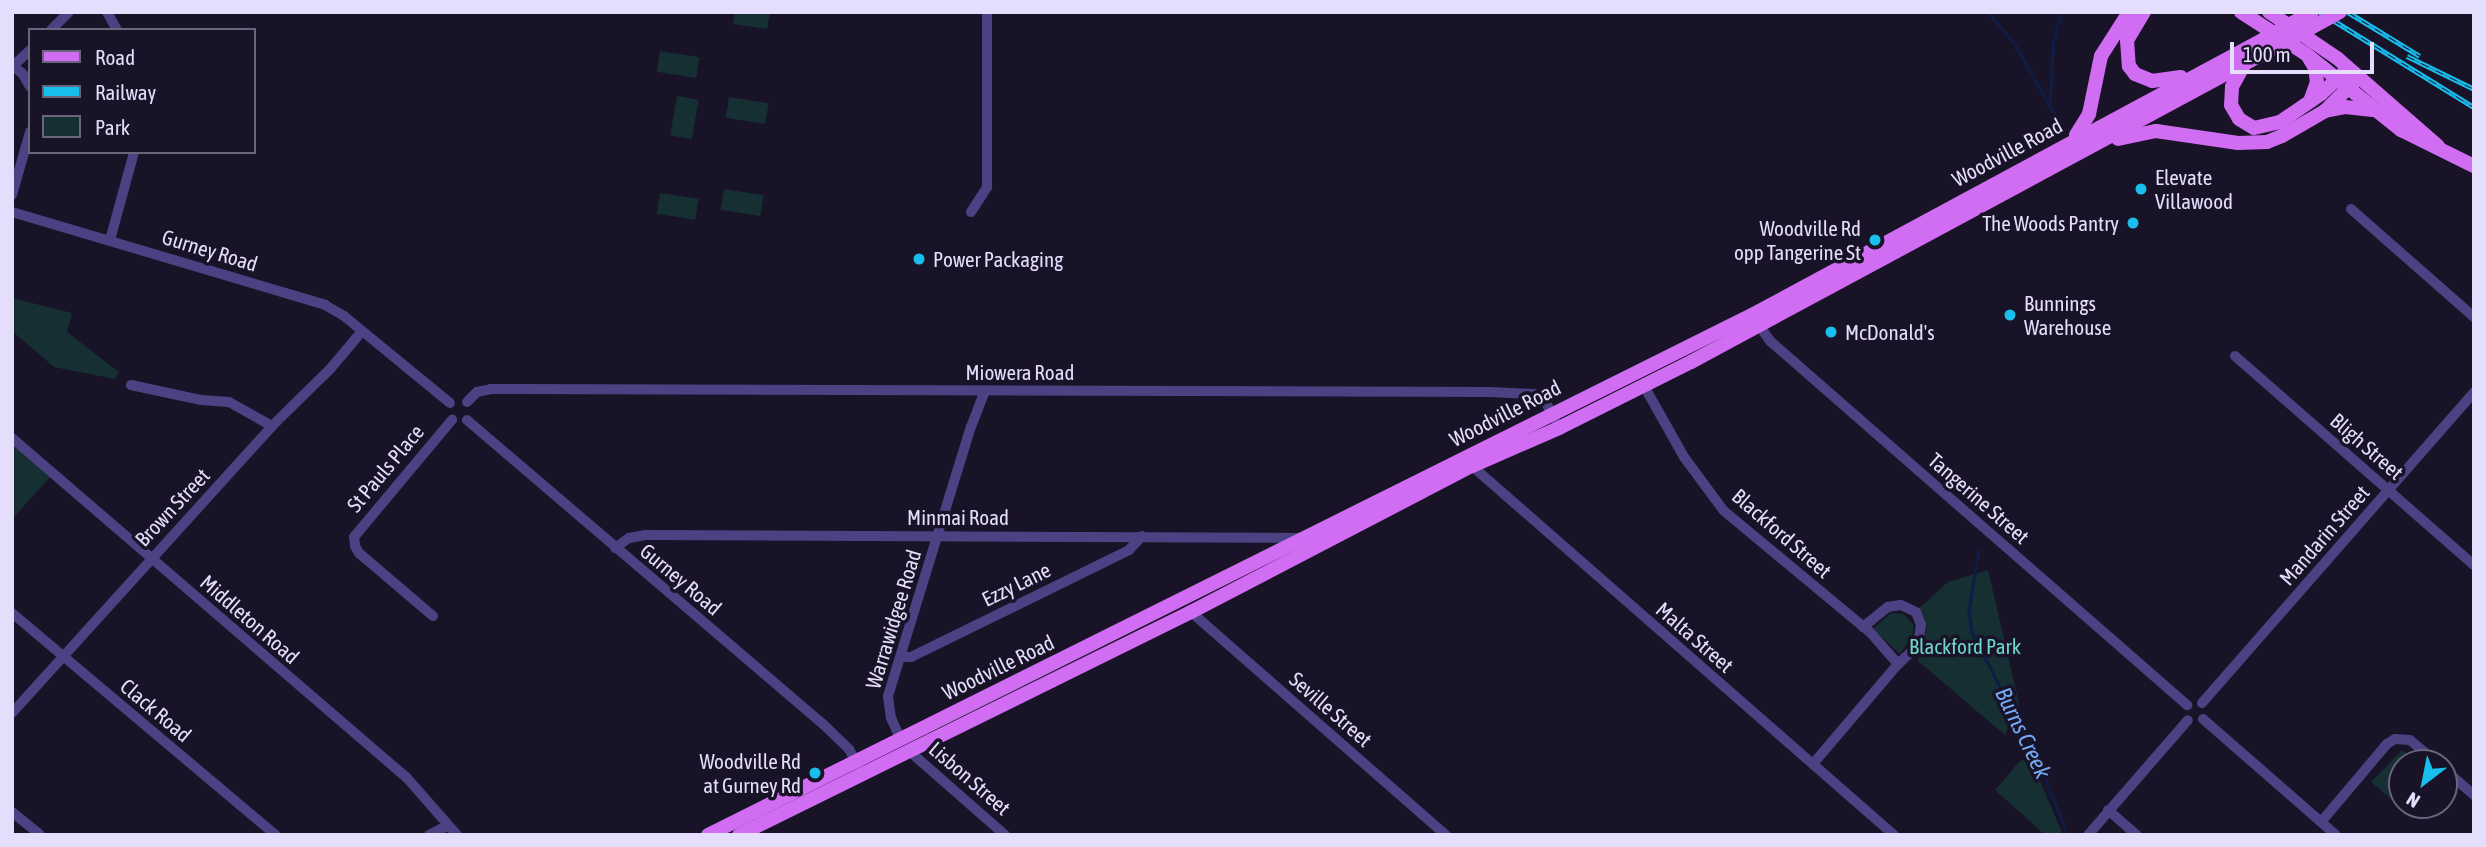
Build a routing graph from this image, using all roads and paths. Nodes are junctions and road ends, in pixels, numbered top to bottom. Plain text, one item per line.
1 (69, 12) edge
2 (107, 12) edge
3 (987, 12) edge
4 (2129, 12) edge
5 (2144, 12) edge
6 (2241, 12) edge
7 (2269, 12) edge
8 (2312, 12) edge
9 (2340, 12) edge
10 (53, 28) edge
11 (116, 28) edge
12 (2270, 43) junction
13 (28, 52) edge
14 (2306, 54) junction
15 (2245, 64) junction
16 (13, 66) edge
17 (2203, 71) junction
18 (2349, 78) junction
19 (28, 84) edge
20 (2309, 102) junction
21 (2325, 111) junction
22 (2375, 111) junction
23 (28, 139) edge
24 (2068, 143) junction
25 (2438, 147) junction
26 (2081, 153) junction
27 (133, 154) edge
28 (2474, 166) edge
29 (12, 195) edge
30 (2351, 209) dead end
31 (12, 212) edge
32 (971, 212) dead end
33 (110, 240) junction
34 (2474, 317) edge
35 (1755, 320) junction
36 (362, 331) junction
37 (2235, 356) dead end
38 (131, 385) dead end
39 (1644, 386) junction
40 (985, 391) junction
41 (2474, 391) edge
42 (467, 402) junction
43 (450, 403) junction
44 (1553, 411) junction
45 (452, 420) junction
46 (467, 420) junction
47 (272, 425) junction
48 (1559, 428) junction
49 (12, 438) edge
50 (1472, 466) junction
51 (2388, 491) junction
52 (1142, 536) junction
53 (938, 537) junction
54 (1305, 538) junction
55 (615, 548) junction
56 (150, 558) junction
57 (2474, 565) edge
58 (1191, 612) junction
59 (12, 613) edge
60 (433, 616) dead end
61 (1863, 627) junction
62 (61, 656) junction
63 (902, 656) junction
64 (1898, 664) junction
65 (2202, 704) junction
66 (2187, 705) junction
67 (12, 713) edge
68 (2203, 719) junction
69 (2188, 720) junction
70 (904, 744) junction
71 (2421, 749) edge
72 (1813, 764) junction
73 (859, 767) junction
74 (2458, 781) edge
75 (2474, 795) edge
76 (2108, 810) junction
77 (13, 813) edge
78 (2321, 822) junction
79 (447, 826) junction
80 (40, 835) edge
81 (276, 835) edge
82 (429, 835) edge
83 (457, 835) edge
84 (708, 835) edge
85 (739, 835) edge
86 (1005, 835) edge
87 (1446, 835) edge
88 (1894, 835) edge
89 (2088, 835) edge
90 (2137, 835) edge
91 (2336, 835) edge

1 - 10 street
2 - 11 street
3 - 32 street
4 - 24 main road
5 - 17 main road
6 - 14 main road
7 - 18 main road
8 - 12 main road, Woodville Road, bridge
9 - 12 main road, Woodville Road, bridge
12 - 15 main road, Woodville Road
12 - 17 main road, Woodville Road
13 - 16 street
14 - 18 main road
14 - 20 main road
15 - 20 main road
15 - 26 main road, Woodville Road
16 - 19 street
17 - 24 main road, Woodville Road
18 - 20 main road
18 - 21 main road
18 - 22 main road
18 - 25 main road
21 - 22 main road
21 - 26 main road
22 - 25 main road
23 - 29 street
24 - 35 main road, Woodville Road
25 - 28 main road
26 - 35 main road, Woodville Road
27 - 33 street
30 - 34 street
31 - 33 street, Gurney Road
33 - 36 street, Gurney Road
35 - 39 main road, Woodville Road
35 - 44 main road, Woodville Road
35 - 66 street, Tangerine Street
36 - 43 street, Gurney Road
36 - 47 street, Brown Street
37 - 51 street, Bligh Street
38 - 47 street
39 - 48 main road, Woodville Road
39 - 61 street, Blackford Street
40 - 42 street, Miowera Road
40 - 44 street, Miowera Road
40 - 53 street, Warrawidgee Road
41 - 51 street, Mandarin Street
42 - 43 street
42 - 46 street
43 - 45 street
44 - 48 street
44 - 54 main road, Woodville Road
45 - 46 street
45 - 60 street, St Pauls Place
46 - 55 street, Gurney Road
47 - 56 street, Brown Street
48 - 50 main road, Woodville Road
49 - 56 street, Middleton Road
50 - 58 main road, Woodville Road
50 - 72 street, Malta Street
51 - 57 street, Bligh Street
51 - 65 street, Mandarin Street
52 - 53 street, Minmai Road
52 - 54 street, Minmai Road
52 - 63 street, Ezzy Lane
53 - 55 street, Minmai Road
53 - 63 street, Warrawidgee Road
54 - 70 main road, Woodville Road
55 - 73 street, Gurney Road
56 - 62 street, Brown Street
56 - 79 street, Middleton Road
58 - 70 main road, Woodville Road
58 - 87 street, Seville Street
59 - 62 street, Clack Road
61 - 64 street, Blackford Street
61 - 64 street
62 - 67 street, Brown Street
62 - 81 street, Clack Road
63 - 70 street, Warrawidgee Road
64 - 72 street
65 - 66 street
65 - 68 street
66 - 69 street
68 - 69 street
68 - 78 street
69 - 76 street
70 - 73 main road, Woodville Road
70 - 86 street, Lisbon Street
71 - 78 street
72 - 88 street, Malta Street
73 - 84 main road, Woodville Road
73 - 85 main road, Woodville Road
74 - 75 street
76 - 89 street
76 - 90 street
77 - 80 street
78 - 91 street
79 - 82 street
79 - 83 street, Middleton Road

